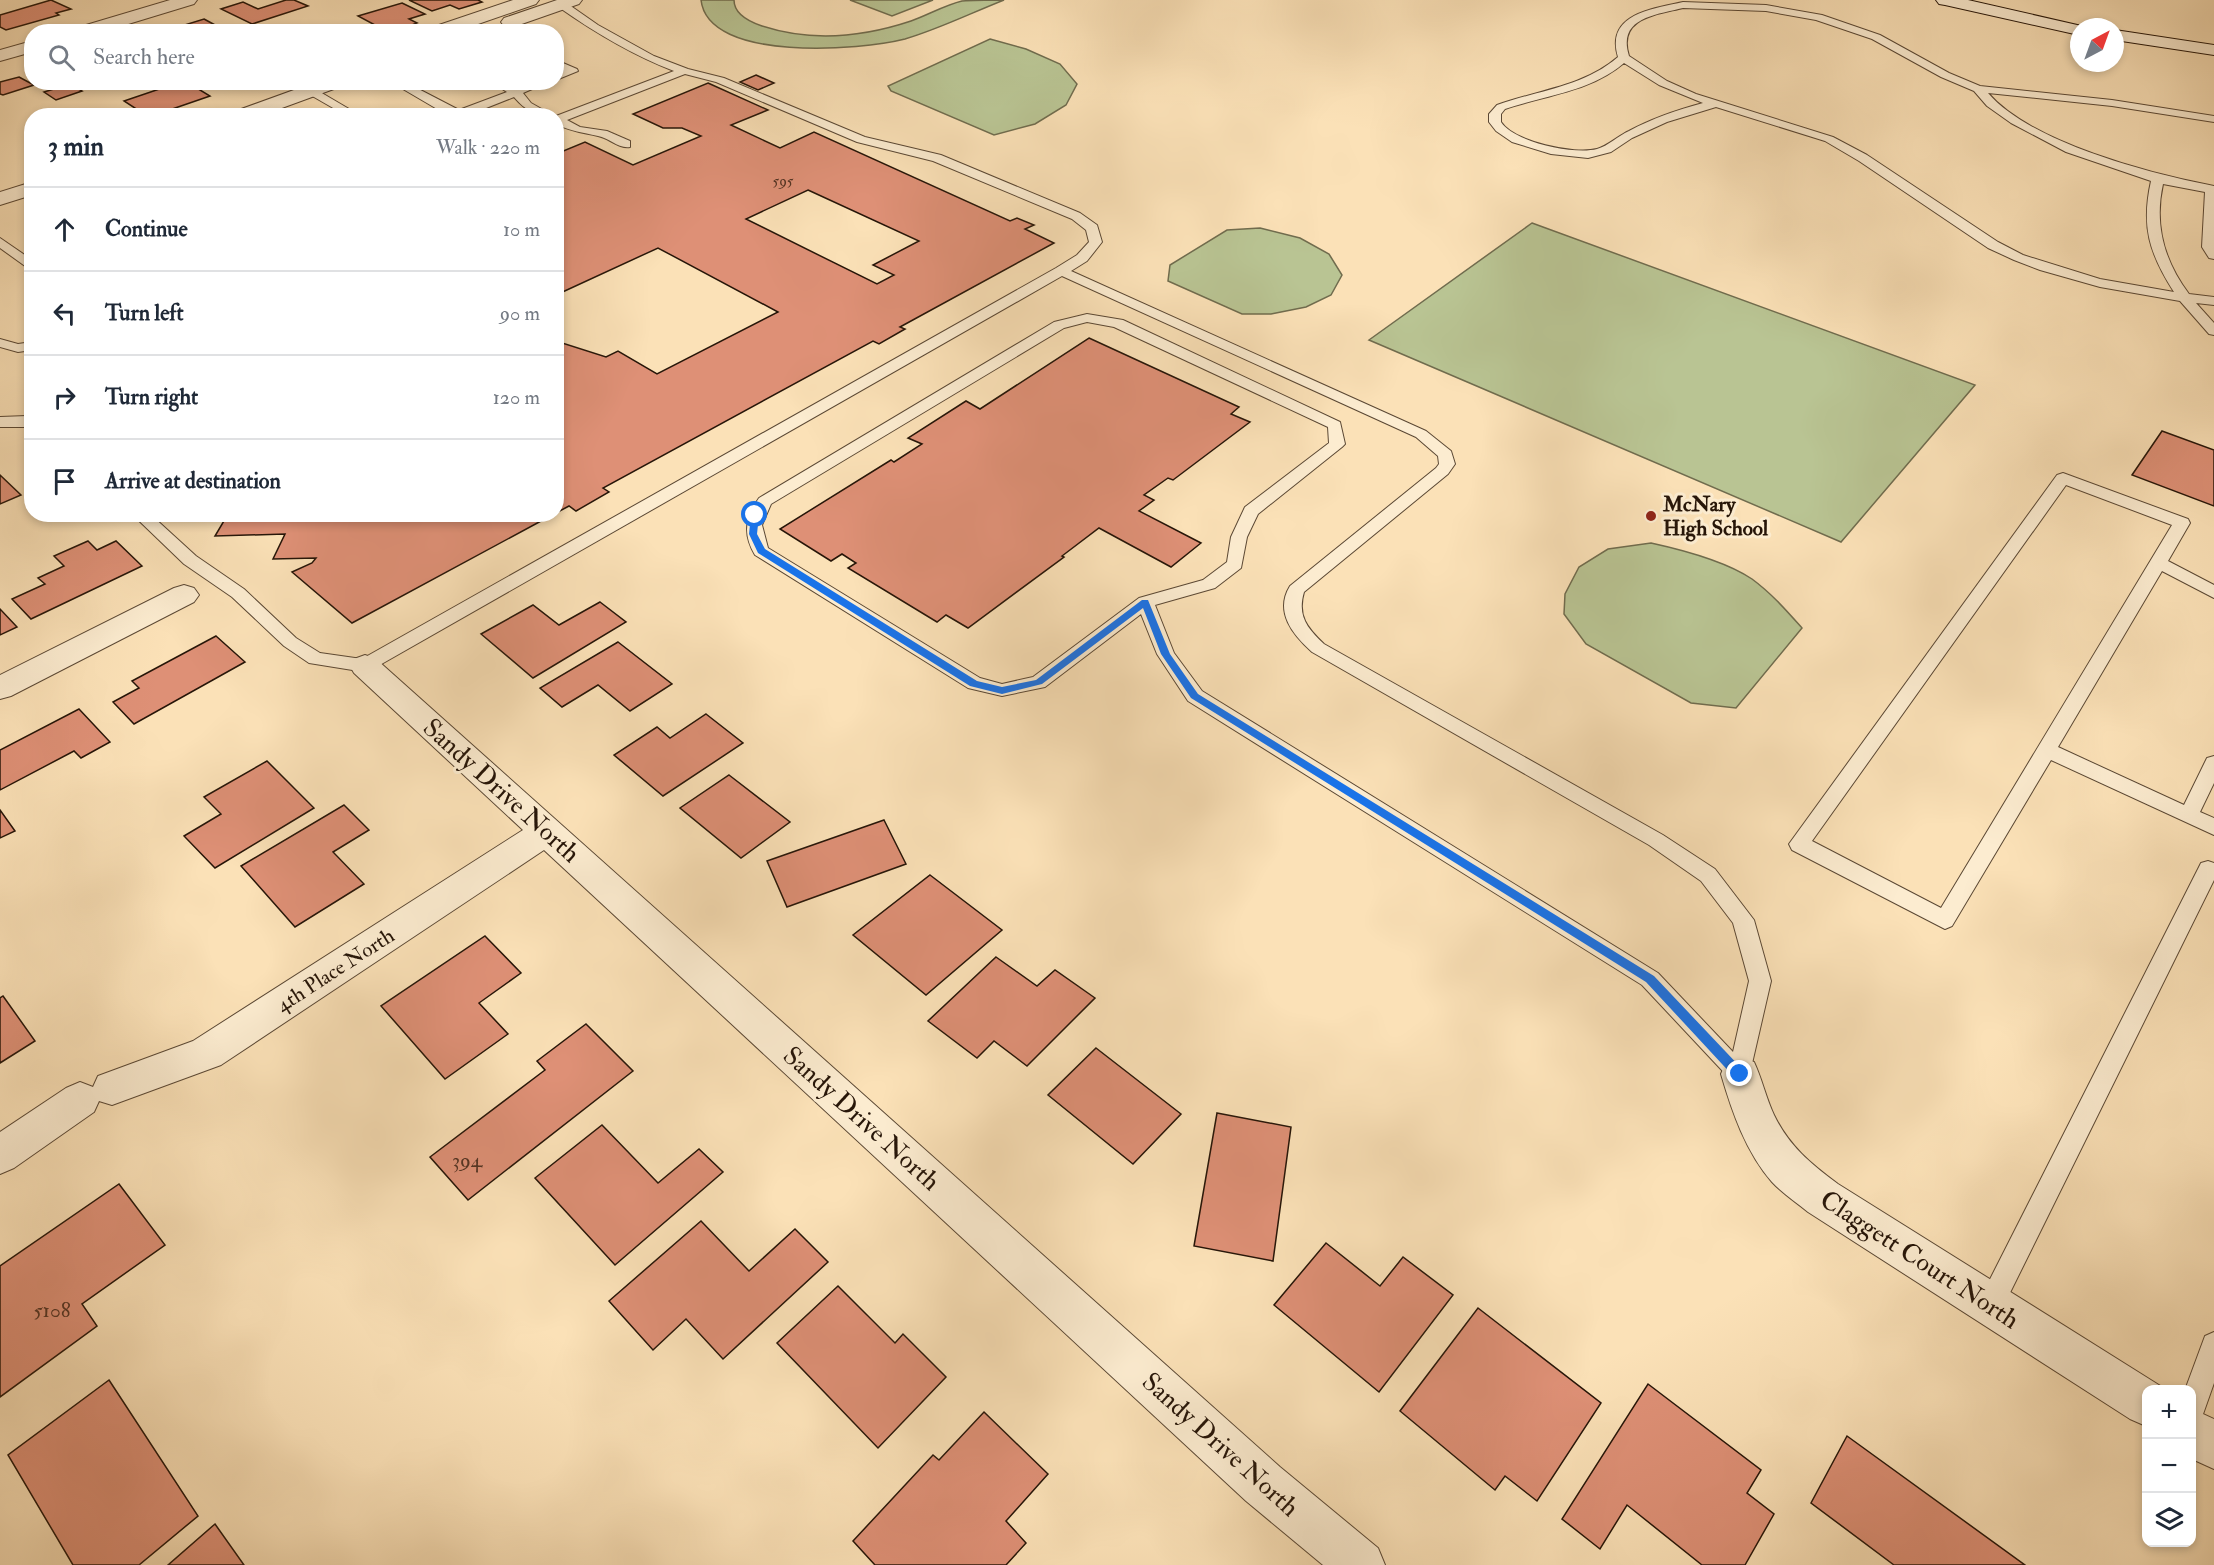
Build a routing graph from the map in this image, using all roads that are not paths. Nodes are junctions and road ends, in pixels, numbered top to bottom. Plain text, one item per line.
1 (188, 0) edge
2 (530, 0) edge
3 (1945, 0) edge
4 (567, 2) edge
5 (116, 21) junction
6 (107, 24) edge
7 (121, 24) edge
8 (460, 24) edge
9 (505, 24) edge
10 (2070, 28) edge
11 (2124, 36) edge
12 (24, 48) edge
13 (2214, 50) edge
14 (0, 56) edge
15 (1624, 57) junction
16 (564, 67) edge
17 (684, 71) junction
18 (564, 74) edge
19 (1978, 89) junction
20 (410, 90) edge
21 (512, 90) edge
22 (521, 90) edge
23 (311, 91) joint
24 (516, 92) junction
25 (1715, 104) junction
26 (266, 108) edge
27 (342, 108) edge
28 (442, 108) edge
29 (474, 108) edge
30 (533, 108) edge
31 (564, 114) edge
32 (2214, 119) edge
33 (564, 123) edge
34 (626, 144) dead end
35 (2158, 179) junction
36 (2212, 190) edge
37 (24, 191) edge
38 (0, 199) edge
39 (0, 242) edge
40 (2214, 255) edge
41 (24, 261) edge
42 (1061, 271) junction
43 (2184, 298) junction
44 (2214, 301) edge
45 (2214, 331) edge
46 (0, 343) edge
47 (24, 347) edge
48 (24, 421) edge
49 (0, 422) edge
50 (149, 522) edge
51 (2159, 563) junction
52 (2214, 592) edge
53 (184, 595) dead end
54 (1145, 602) junction
55 (365, 666) junction
56 (0, 688) edge
57 (2047, 750) junction
58 (2214, 763) edge
59 (2189, 815) junction
60 (2214, 826) edge
61 (547, 831) junction
62 (2212, 866) edge
63 (1740, 1074) junction
64 (0, 1155) edge
65 (1991, 1304) junction
66 (2214, 1345) edge
67 (2196, 1396) edge
68 (2142, 1400) edge
69 (2196, 1435) edge
70 (2214, 1446) edge
71 (1362, 1565) edge

1 - 5 street
2 - 8 street
3 - 10 street
4 - 9 street
4 - 17 lane
5 - 6 street
5 - 7 lane
11 - 13 street
12 - 14 street
15 - 19 lane
15 - 25 lane
15 - 25 lane
16 - 18 lane
17 - 31 lane
17 - 42 lane
19 - 32 lane
19 - 35 lane
20 - 28 lane
21 - 24 lane
22 - 24 lane
23 - 26 street
23 - 27 lane
24 - 29 lane
24 - 30 lane
25 - 43 lane
33 - 34 lane
35 - 36 lane
35 - 43 lane
36 - 40 lane
37 - 38 street
39 - 41 lane
42 - 55 lane
42 - 63 lane
43 - 44 lane
43 - 45 lane
46 - 47 lane
48 - 49 lane
50 - 55 lane
51 - 52 lane
51 - 57 lane
51 - 57 lane
53 - 56 street
54 - 54 lane
54 - 63 lane
55 - 61 street, Sandy Drive North
57 - 59 lane
58 - 59 lane
59 - 60 lane
61 - 64 street, 4th Place North
61 - 71 street, Sandy Drive North
62 - 65 lane
63 - 65 street, Claggett Court North
65 - 68 street, Claggett Court North
66 - 67 lane
69 - 70 street

